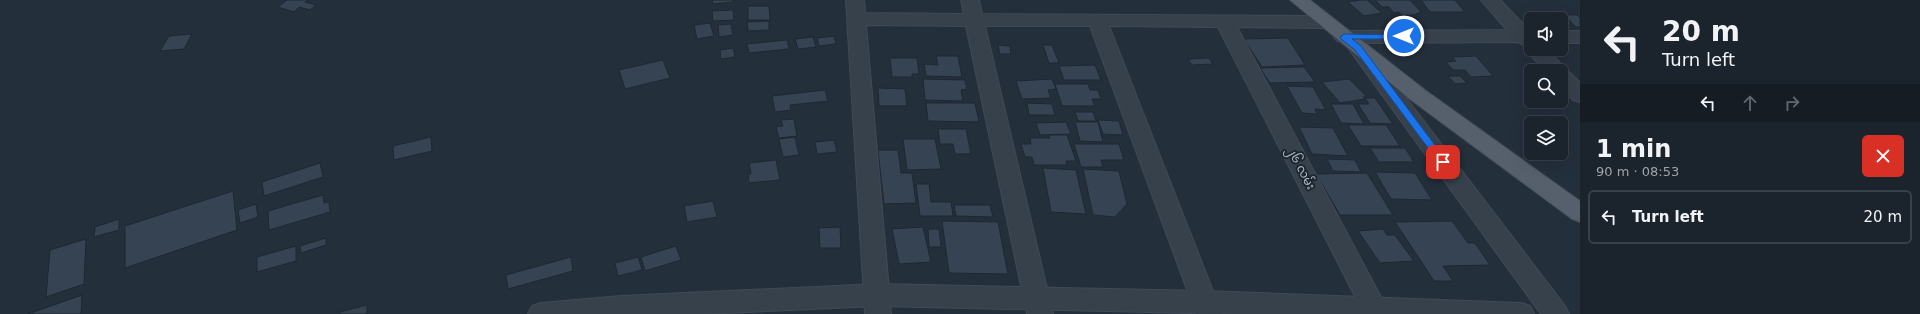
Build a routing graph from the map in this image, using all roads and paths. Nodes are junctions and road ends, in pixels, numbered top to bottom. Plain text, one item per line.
1 (1298, 0) edge
2 (1490, 0) edge
3 (855, 10) edge
4 (972, 10) edge
5 (1097, 21) junction
6 (1326, 22) junction
7 (1225, 23) junction
8 (1524, 36) edge
9 (1568, 37) edge
10 (1580, 37) edge
11 (1351, 42) junction
12 (1524, 42) edge
13 (1543, 56) edge
14 (1550, 64) edge
15 (1568, 83) edge
16 (1580, 95) edge
17 (1580, 213) edge
18 (878, 304) edge
19 (1038, 307) edge
20 (1206, 308) edge
21 (1376, 312) edge
22 (541, 314) edge
23 (1521, 314) edge
24 (1556, 314) edge

1 - 6 main road
2 - 8 street
3 - 4 street
3 - 18 street
4 - 5 street
4 - 19 street
5 - 7 street
5 - 20 street
6 - 7 street
6 - 11 main road
7 - 21 street, ၂၆ လမ်း
9 - 10 street
11 - 12 street
11 - 17 main road
11 - 24 street
13 - 14 street
15 - 16 street
18 - 19 street
18 - 22 street
19 - 20 street
20 - 21 street
21 - 23 street

